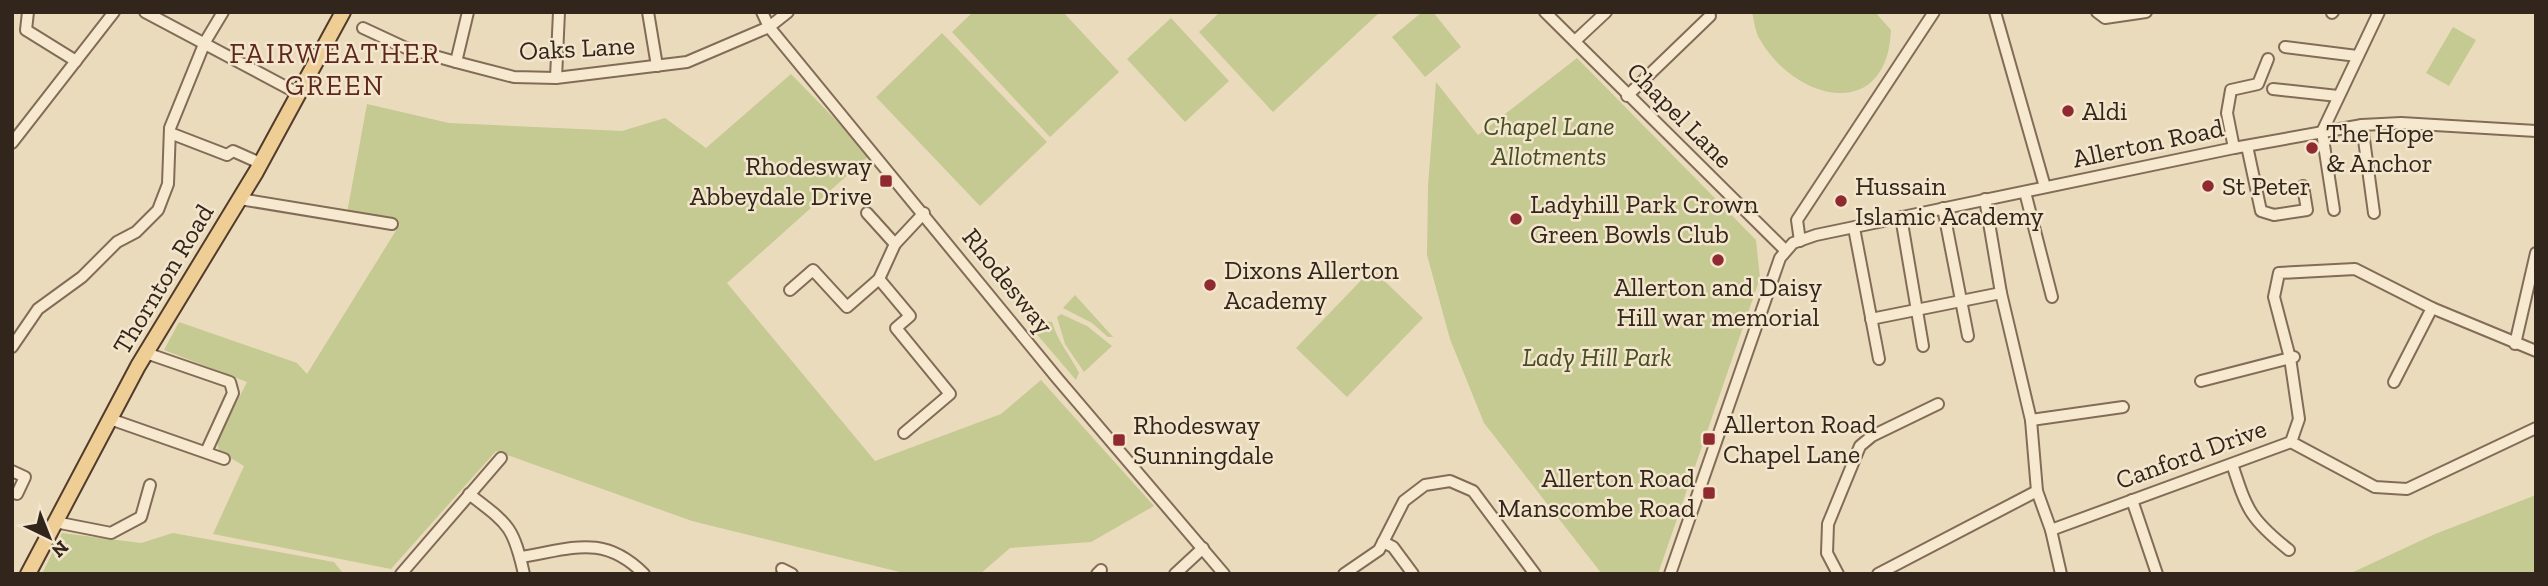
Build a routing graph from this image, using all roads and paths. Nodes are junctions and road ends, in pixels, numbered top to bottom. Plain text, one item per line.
1 (28, 12) edge
2 (114, 12) edge
3 (145, 12) edge
4 (223, 12) edge
5 (343, 12) edge
6 (468, 12) edge
7 (559, 12) edge
8 (648, 12) edge
9 (762, 12) edge
10 (788, 12) edge
11 (1545, 12) edge
12 (1605, 12) edge
13 (1934, 12) edge
14 (1995, 12) edge
15 (2096, 12) edge
16 (2146, 12) edge
17 (2379, 12) edge
18 (1710, 16) dead end
19 (769, 27) junction
20 (363, 28) dead end
21 (1575, 41) junction
22 (205, 43) junction
23 (2285, 47) dead end
24 (2357, 56) junction
25 (2268, 59) dead end
26 (76, 61) junction
27 (456, 62) junction
28 (657, 66) junction
29 (556, 78) junction
30 (2273, 89) dead end
31 (299, 94) junction
32 (1627, 96) junction
33 (2337, 96) junction
34 (2362, 125) junction
35 (2536, 131) edge
36 (2322, 132) junction
37 (170, 133) junction
38 (12, 143) edge
39 (2247, 146) junction
40 (2234, 148) junction
41 (260, 163) junction
42 (2303, 186) dead end
43 (2045, 187) junction
44 (2025, 192) junction
45 (240, 199) junction
46 (1985, 199) junction
47 (1943, 208) junction
48 (2334, 210) dead end
49 (867, 213) dead end
50 (924, 213) junction
51 (2374, 213) dead end
52 (1901, 218) junction
53 (392, 224) dead end
54 (1854, 228) junction
55 (1800, 241) junction
56 (895, 244) junction
57 (1784, 249) junction
58 (2536, 253) edge
59 (879, 279) junction
60 (790, 290) dead end
61 (2001, 293) junction
62 (2052, 297) dead end
63 (1961, 301) junction
64 (2432, 308) junction
65 (1917, 310) junction
66 (1871, 319) junction
67 (1968, 336) dead end
68 (2515, 344) junction
69 (12, 346) edge
70 (1923, 346) dead end
71 (2536, 351) edge
72 (146, 352) junction
73 (2292, 358) junction
74 (1879, 359) dead end
75 (2201, 381) dead end
76 (2394, 382) dead end
77 (1938, 404) dead end
78 (2123, 407) dead end
79 (110, 419) junction
80 (2031, 420) junction
81 (2536, 428) edge
82 (904, 433) dead end
83 (2291, 442) junction
84 (206, 452) junction
85 (501, 458) dead end
86 (224, 459) dead end
87 (2232, 464) junction
88 (12, 471) edge
89 (150, 485) dead end
90 (2036, 491) junction
91 (18, 494) dead end
92 (469, 494) junction
93 (2133, 500) junction
94 (55, 522) junction
95 (2051, 530) junction
96 (1383, 542) junction
97 (1203, 548) junction
98 (2288, 550) dead end
99 (520, 557) junction
100 (28, 574) edge
101 (401, 574) edge
102 (524, 574) edge
103 (644, 574) edge
104 (1175, 574) edge
105 (1224, 574) edge
106 (1344, 574) edge
107 (1413, 574) edge
108 (1535, 574) edge
109 (1670, 574) edge
110 (1838, 574) edge
111 (1878, 574) edge
112 (2061, 574) edge
113 (2157, 574) edge

1 - 26 street
2 - 26 street
3 - 22 street
4 - 22 street
5 - 31 main road, Thornton Road
6 - 27 street
7 - 29 street
8 - 28 street
9 - 19 street, Rhodesway
10 - 19 street, Oaks Lane
11 - 21 street, Chapel Lane
12 - 21 street
13 - 55 street
14 - 43 street
15 - 16 street
17 - 24 street
18 - 32 street
19 - 28 street, Oaks Lane
19 - 50 street, Rhodesway
20 - 27 street, Oaks Lane
21 - 32 street, Chapel Lane
22 - 31 street
22 - 37 street
23 - 24 street
24 - 33 street
25 - 40 street
26 - 38 street
27 - 29 street, Oaks Lane
28 - 29 street, Oaks Lane
30 - 33 street
31 - 41 main road, Thornton Road
32 - 57 street, Chapel Lane
33 - 36 street
34 - 35 street, Allerton Road
34 - 36 street, Allerton Road
34 - 51 street
36 - 39 street, Allerton Road
36 - 48 street
37 - 41 street
37 - 69 street
39 - 40 street, Allerton Road
39 - 42 street
40 - 43 street, Allerton Road
41 - 45 main road, Thornton Road
43 - 44 street, Allerton Road
44 - 46 street, Allerton Road
44 - 62 street
45 - 53 street
45 - 72 main road, Thornton Road
46 - 47 street, Allerton Road
46 - 61 street
47 - 52 street, Allerton Road
47 - 63 street
49 - 56 street
50 - 56 street
50 - 97 street, Rhodesway
52 - 54 street, Allerton Road
52 - 65 street
54 - 55 street, Allerton Road
54 - 66 street
55 - 57 street, Allerton Road
56 - 59 street
57 - 109 street
58 - 68 street
59 - 60 street
59 - 82 street
61 - 63 street
61 - 80 street
63 - 65 street
63 - 67 street
64 - 68 street
64 - 73 street
64 - 76 street
65 - 66 street
65 - 70 street
66 - 74 street
68 - 71 street
72 - 79 main road, Thornton Road
72 - 84 street
73 - 75 street
73 - 83 street
77 - 110 street
78 - 80 street
79 - 84 street
79 - 94 main road, Thornton Road
80 - 90 street
81 - 83 street, Canford Drive
83 - 87 street, Canford Drive
84 - 86 street
85 - 92 street
87 - 93 street, Canford Drive
87 - 98 street
88 - 91 street
89 - 94 street
90 - 95 street
90 - 111 street
92 - 99 street
92 - 101 street
93 - 95 street, Canford Drive
93 - 113 street
94 - 100 main road, Thornton Road
95 - 112 street
96 - 106 street
96 - 107 street
96 - 108 street
97 - 104 street
97 - 105 street, Rhodesway
99 - 102 street
99 - 103 street

